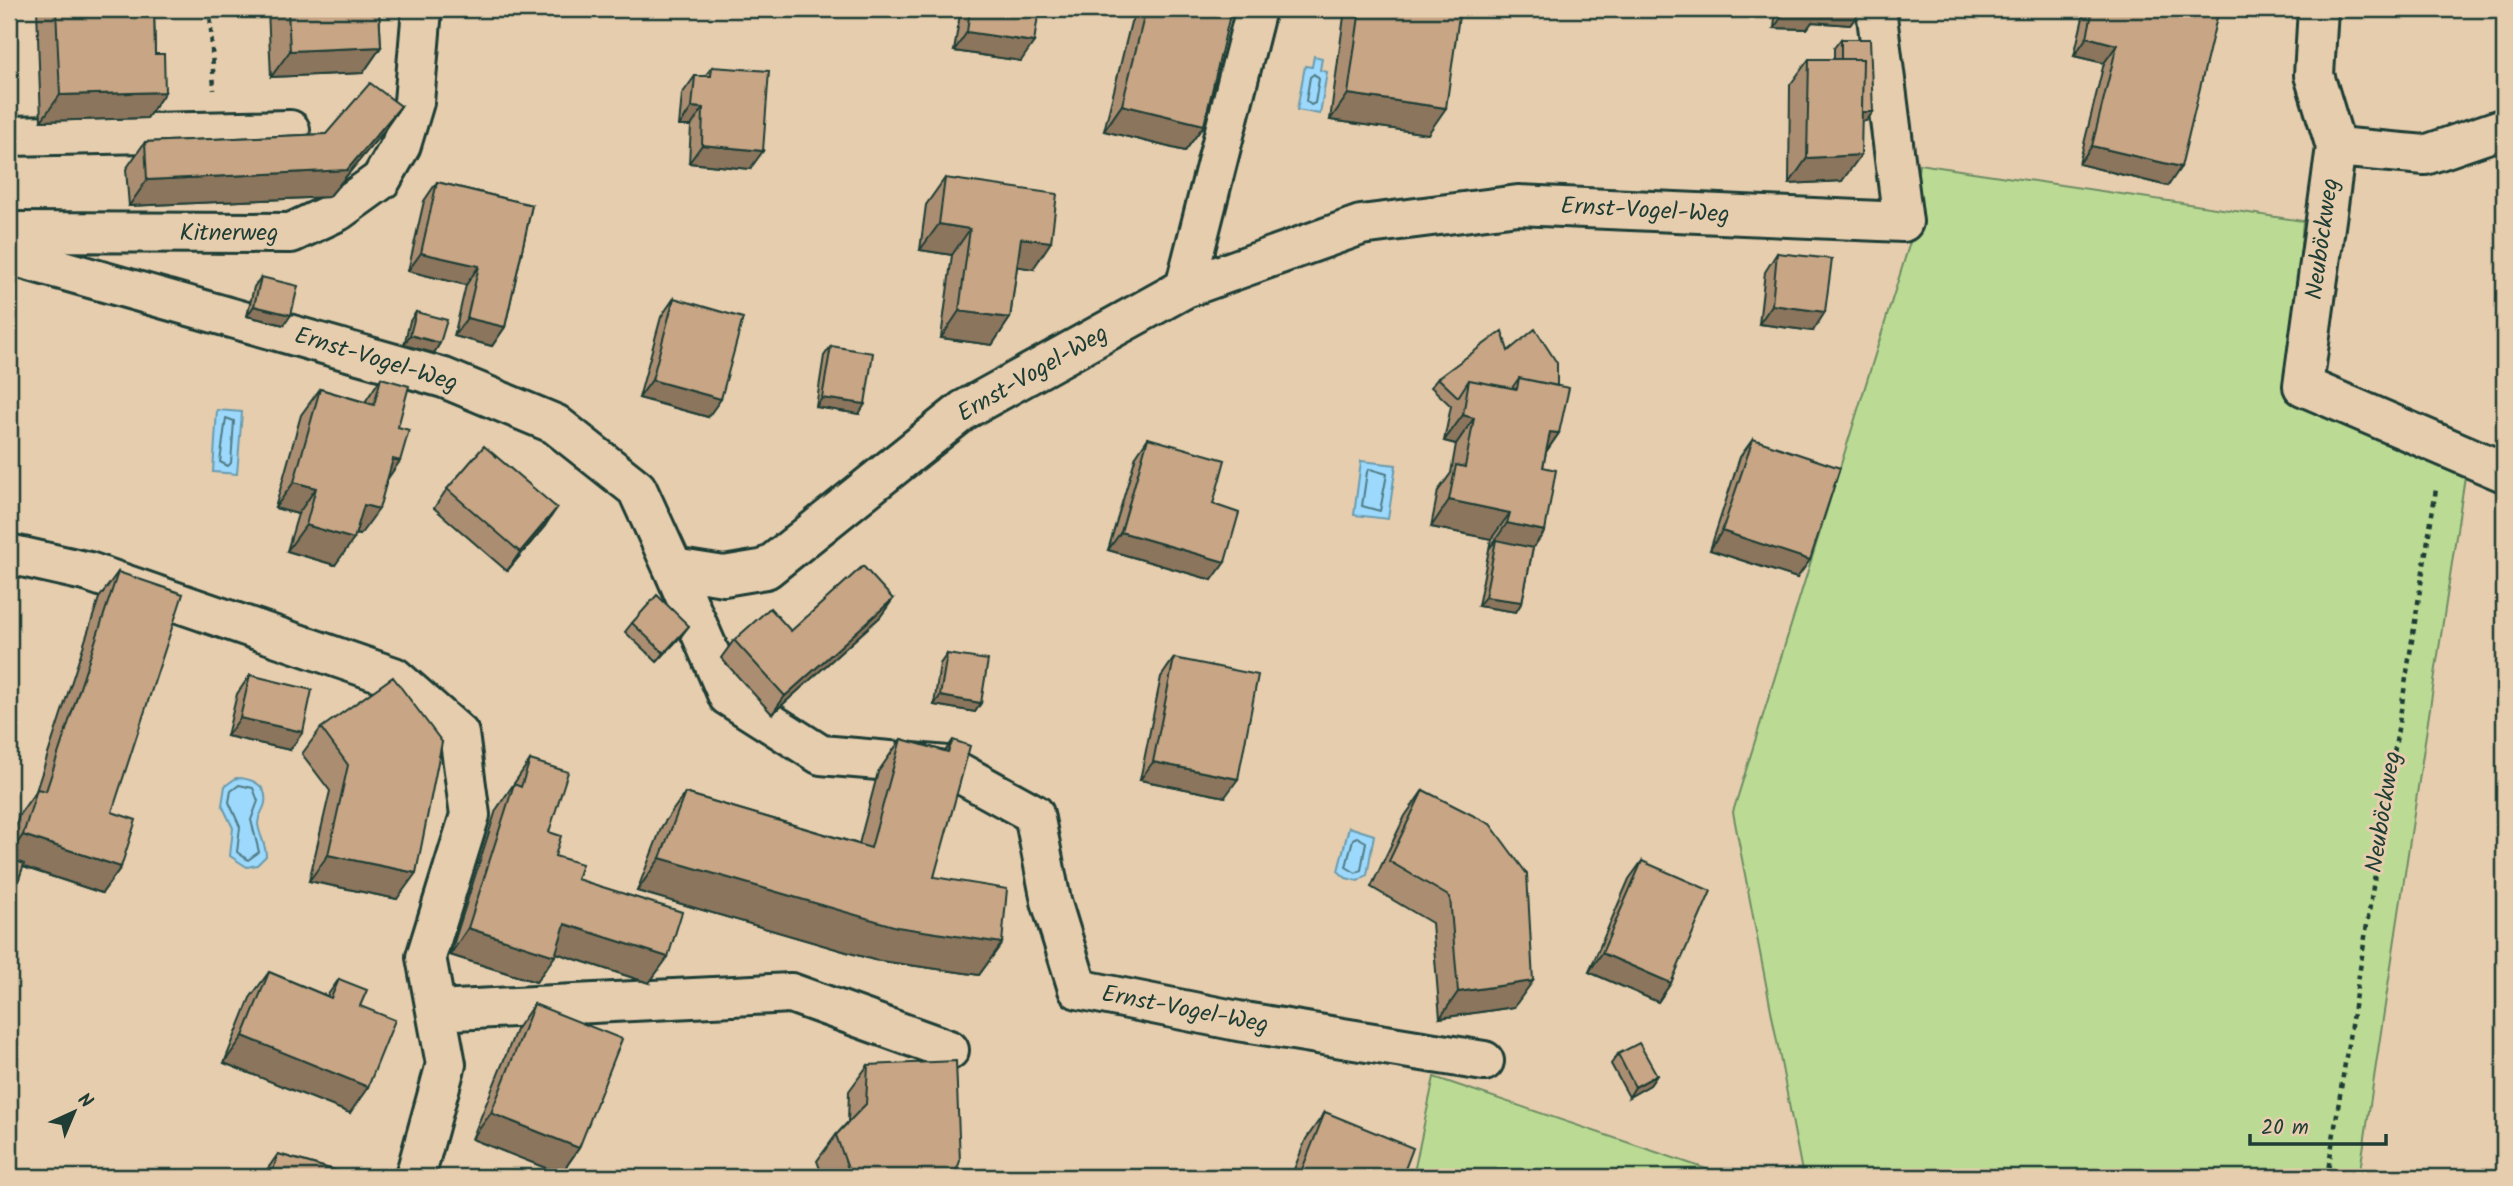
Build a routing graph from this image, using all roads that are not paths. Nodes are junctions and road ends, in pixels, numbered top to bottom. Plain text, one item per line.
1 (422, 9) edge
2 (1256, 9) edge
3 (1876, 9) edge
4 (2318, 9) edge
5 (2504, 128) edge
6 (290, 130) dead end
7 (9, 136) edge
8 (2336, 147) junction
9 (9, 232) edge
10 (9, 255) edge
11 (1185, 288) junction
12 (2504, 472) edge
13 (9, 554) edge
14 (673, 568) junction
15 (436, 1011) junction
16 (949, 1051) dead end
17 (1484, 1061) dead end
18 (415, 1177) edge

1 - 9 street, Kitnerweg
2 - 11 street
3 - 11 street, Ernst-Vogel-Weg
4 - 8 street
5 - 8 street
6 - 7 street
8 - 12 street, Neuböckweg
10 - 14 street, Ernst-Vogel-Weg
11 - 14 street, Ernst-Vogel-Weg
13 - 15 street
14 - 17 street, Ernst-Vogel-Weg
15 - 16 street
15 - 18 street

